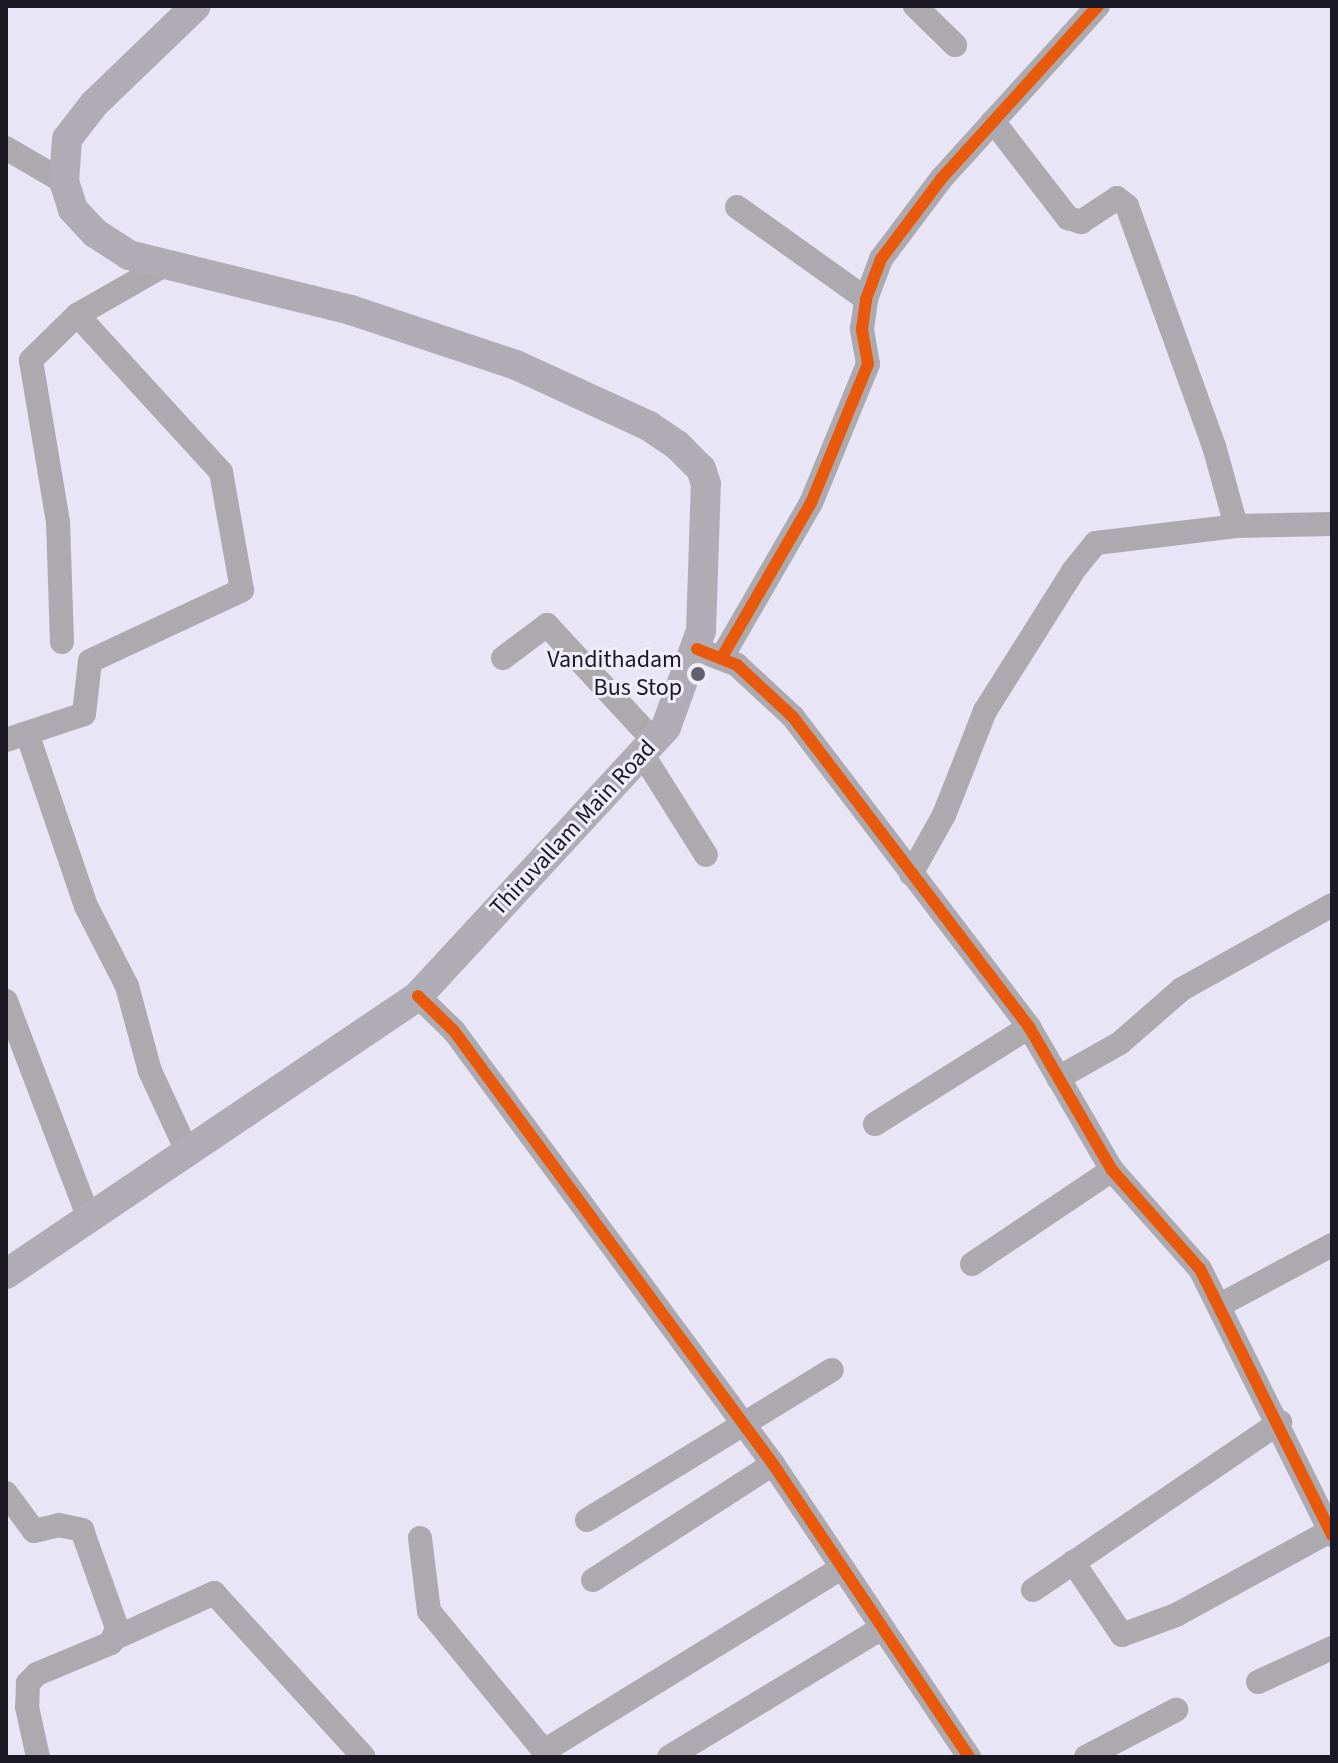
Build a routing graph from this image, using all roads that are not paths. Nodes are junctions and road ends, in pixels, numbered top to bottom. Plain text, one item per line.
1 (196, 6) edge
2 (915, 6) edge
3 (1098, 6) edge
4 (955, 45) dead end
5 (993, 121) junction
6 (6, 148) edge
7 (64, 182) junction
8 (737, 207) dead end
9 (163, 266) junction
10 (866, 299) junction
11 (77, 315) junction
12 (1332, 524) edge
13 (1236, 526) junction
14 (62, 642) dead end
15 (710, 653) junction
16 (503, 658) dead end
17 (16, 737) edge
18 (648, 748) junction
19 (706, 855) dead end
20 (911, 874) junction
21 (1327, 911) edge
22 (418, 996) junction
23 (6, 1001) edge
24 (1029, 1027) junction
25 (1058, 1078) junction
26 (875, 1124) dead end
27 (186, 1149) junction
28 (1112, 1170) junction
29 (88, 1216) junction
30 (1332, 1245) edge
31 (972, 1264) dead end
32 (6, 1274) edge
33 (1220, 1305) junction
34 (832, 1370) dead end
35 (1280, 1422) junction
36 (743, 1423) junction
37 (773, 1464) junction
38 (6, 1493) edge
39 (587, 1520) dead end
40 (1331, 1533) edge
41 (420, 1538) dead end
42 (1073, 1562) junction
43 (841, 1568) junction
44 (593, 1580) dead end
45 (1033, 1590) dead end
46 (880, 1629) junction
47 (115, 1638) junction
48 (1332, 1648) edge
49 (1258, 1682) dead end
50 (1176, 1710) dead end
51 (38, 1757) edge
52 (364, 1757) edge
53 (669, 1757) edge
54 (969, 1757) edge
55 (1086, 1757) edge

1 - 7 main road, Thiruvallam Main Road
2 - 4 street
3 - 5 street
5 - 10 street
5 - 13 street
6 - 7 street
7 - 9 main road, Thiruvallam Main Road
8 - 10 street
9 - 11 street
9 - 15 main road, Thiruvallam Main Road
10 - 15 street
11 - 14 street
11 - 17 street
12 - 13 street
13 - 20 street
15 - 18 main road, Thiruvallam Main Road
15 - 20 street
16 - 18 street
17 - 27 street
18 - 19 street
18 - 22 main road, Thiruvallam Main Road
20 - 24 street
21 - 25 street
22 - 27 main road, Thiruvallam Main Road
22 - 36 street
23 - 29 street
24 - 25 street
24 - 26 street
25 - 28 street
27 - 29 main road, Thiruvallam Main Road
28 - 31 street
28 - 33 street
29 - 32 main road, Thiruvallam Main Road
30 - 33 street
33 - 35 street
34 - 36 street
35 - 40 street
35 - 42 street
36 - 37 street
36 - 39 street
37 - 43 street
37 - 44 street
38 - 47 street
40 - 42 street
41 - 43 street
42 - 45 street
43 - 46 street
46 - 53 street
46 - 54 street
47 - 51 street
47 - 52 street
48 - 49 street
50 - 55 street

